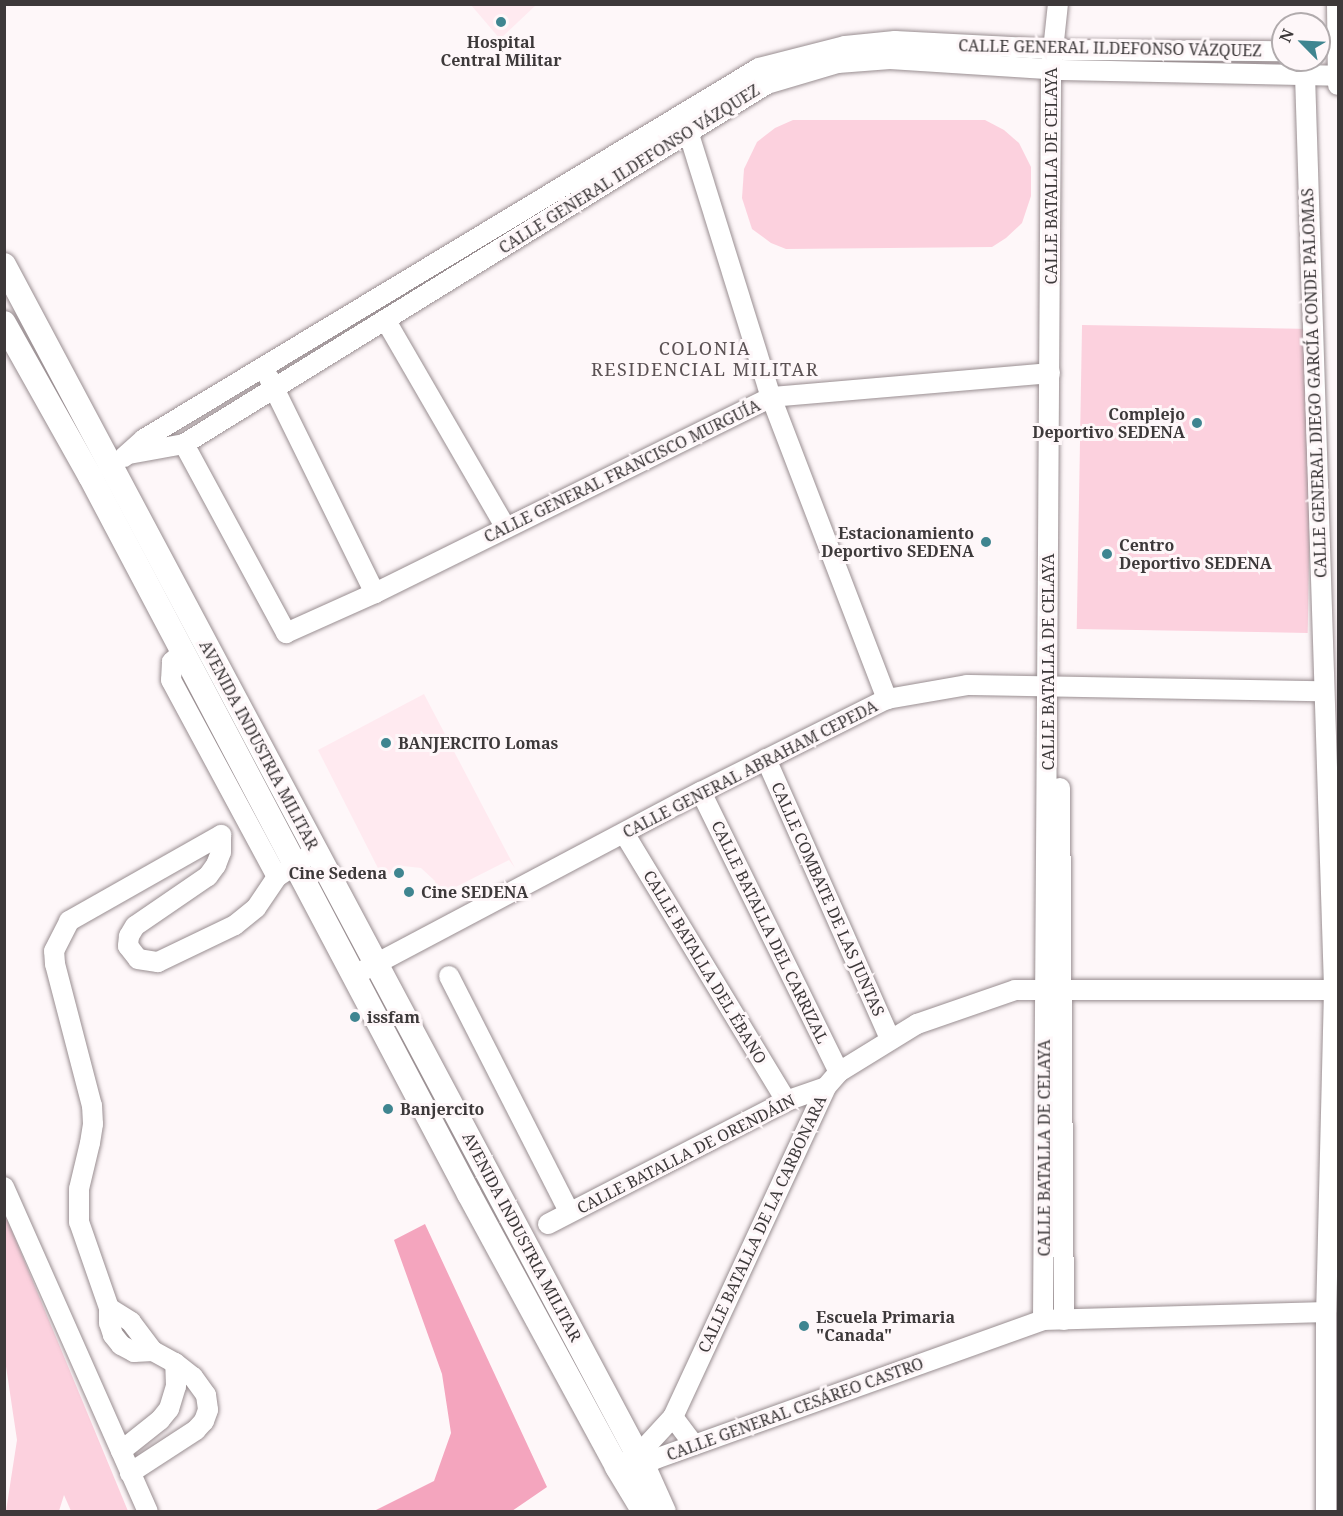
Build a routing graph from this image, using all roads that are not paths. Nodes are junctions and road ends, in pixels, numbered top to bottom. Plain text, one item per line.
1 (1058, 4) edge
2 (1069, 4) edge
3 (1337, 4) edge
4 (1058, 49) junction
5 (1271, 51) edge
6 (1331, 51) edge
7 (1056, 69) junction
8 (1305, 75) junction
9 (1338, 79) edge
10 (688, 131) junction
11 (4, 265) edge
12 (386, 321) junction
13 (4, 323) edge
14 (264, 367) junction
15 (1050, 373) junction
16 (273, 388) junction
17 (771, 397) junction
18 (184, 444) junction
19 (148, 446) junction
20 (120, 460) junction
21 (90, 476) junction
22 (506, 528) junction
23 (375, 593) junction
24 (1054, 685) junction
25 (1324, 691) junction
26 (887, 699) junction
27 (766, 759) junction
28 (702, 792) junction
29 (624, 833) junction
30 (316, 851) junction
31 (285, 870) junction
32 (375, 964) junction
33 (353, 976) junction
34 (449, 976) dead end
35 (1053, 990) junction
36 (1334, 990) junction
37 (890, 1039) junction
38 (839, 1072) junction
39 (826, 1087) junction
40 (786, 1101) junction
41 (4, 1187) edge
42 (569, 1212) junction
43 (548, 1224) dead end
44 (1326, 1312) junction
45 (1043, 1320) junction
46 (1064, 1320) junction
47 (175, 1363) junction
48 (673, 1417) junction
49 (688, 1448) junction
50 (121, 1451) junction
51 (630, 1466) junction
52 (130, 1473) junction
53 (148, 1512) edge
54 (644, 1512) edge
55 (664, 1512) edge
56 (1326, 1512) edge

1 - 4 street, CALLE BATALLA DE CELAYA
2 - 4 street, CALLE BATALLA DE CELAYA
3 - 6 street
4 - 5 street, CALLE GENERAL ILDEFONSO VÁZQUEZ
4 - 7 street, CALLE BATALLA DE CELAYA
4 - 14 street, CALLE GENERAL ILDEFONSO VÁZQUEZ
6 - 9 street
7 - 8 street, CALLE GENERAL ILDEFONSO VÁZQUEZ
7 - 10 street, CALLE GENERAL ILDEFONSO VÁZQUEZ
7 - 15 street, CALLE BATALLA DE CELAYA
7 - 24 street, CALLE BATALLA DE CELAYA
8 - 9 street, CALLE GENERAL ILDEFONSO VÁZQUEZ
8 - 25 street, CALLE GENERAL DIEGO GARCÍA CONDE PALOMAS
10 - 12 street, CALLE GENERAL ILDEFONSO VÁZQUEZ
10 - 17 street
11 - 20 main road, AVENIDA INDUSTRIA MILITAR
12 - 16 street, CALLE GENERAL ILDEFONSO VÁZQUEZ
12 - 22 street
13 - 21 main road, AVENIDA INDUSTRIA MILITAR
14 - 16 street
14 - 19 street, CALLE GENERAL ILDEFONSO VÁZQUEZ
15 - 17 street, CALLE GENERAL FRANCISCO MURGUÍA
15 - 24 street, CALLE BATALLA DE CELAYA
16 - 18 street, CALLE GENERAL ILDEFONSO VÁZQUEZ
16 - 23 street
17 - 22 street, CALLE GENERAL FRANCISCO MURGUÍA
17 - 26 street
18 - 19 street, CALLE GENERAL ILDEFONSO VÁZQUEZ
18 - 23 street, CALLE GENERAL FRANCISCO MURGUÍA
19 - 20 street, CALLE GENERAL ILDEFONSO VÁZQUEZ
20 - 21 street, CALLE GENERAL ILDEFONSO VÁZQUEZ
20 - 30 main road, AVENIDA INDUSTRIA MILITAR
21 - 31 main road, AVENIDA INDUSTRIA MILITAR
22 - 23 street, CALLE GENERAL FRANCISCO MURGUÍA
24 - 25 street, CALLE GENERAL ABRAHAM CEPEDA
24 - 26 street, CALLE GENERAL ABRAHAM CEPEDA
24 - 35 street, CALLE BATALLA DE CELAYA
25 - 36 street, CALLE GENERAL DIEGO GARCÍA CONDE PALOMAS
26 - 27 street, CALLE GENERAL ABRAHAM CEPEDA
27 - 28 street, CALLE GENERAL ABRAHAM CEPEDA
27 - 37 street, CALLE COMBATE DE LAS JUNTAS
28 - 29 street, CALLE GENERAL ABRAHAM CEPEDA
28 - 38 street, CALLE BATALLA DEL CARRIZAL
29 - 32 street, CALLE GENERAL ABRAHAM CEPEDA
29 - 40 street, CALLE BATALLA DEL ÉBANO
30 - 31 street
30 - 32 main road, AVENIDA INDUSTRIA MILITAR
31 - 33 main road, AVENIDA INDUSTRIA MILITAR
31 - 47 street
32 - 33 street, CALLE GENERAL ABRAHAM CEPEDA
32 - 51 main road, AVENIDA INDUSTRIA MILITAR
33 - 51 main road, AVENIDA INDUSTRIA MILITAR
34 - 42 street
35 - 36 street, CALLE BATALLA DE LA CARBONARA
35 - 37 street, CALLE BATALLA DE LA CARBONARA
35 - 45 street, CALLE BATALLA DE CELAYA
35 - 46 street, CALLE BATALLA DE CELAYA
36 - 44 street, CALLE GENERAL DIEGO GARCÍA CONDE PALOMAS
37 - 38 street, CALLE BATALLA DE LA CARBONARA
38 - 39 street, CALLE BATALLA DE LA CARBONARA
39 - 40 street, CALLE BATALLA DE ORENDÁIN
39 - 48 street, CALLE BATALLA DE LA CARBONARA
40 - 42 street, CALLE BATALLA DE ORENDÁIN
41 - 50 street
42 - 43 street, CALLE BATALLA DE ORENDÁIN
44 - 46 street, CALLE GENERAL CESÁREO CASTRO
44 - 56 street, CALLE GENERAL DIEGO GARCÍA CONDE PALOMAS
45 - 46 street, CALLE GENERAL CESÁREO CASTRO
45 - 49 street, CALLE GENERAL CESÁREO CASTRO
47 - 50 street
47 - 52 street
48 - 49 street
48 - 51 street, CALLE BATALLA DE LA CARBONARA
49 - 51 street, CALLE GENERAL CESÁREO CASTRO
50 - 52 street
51 - 54 main road, AVENIDA INDUSTRIA MILITAR
51 - 55 main road, AVENIDA INDUSTRIA MILITAR
52 - 53 street

